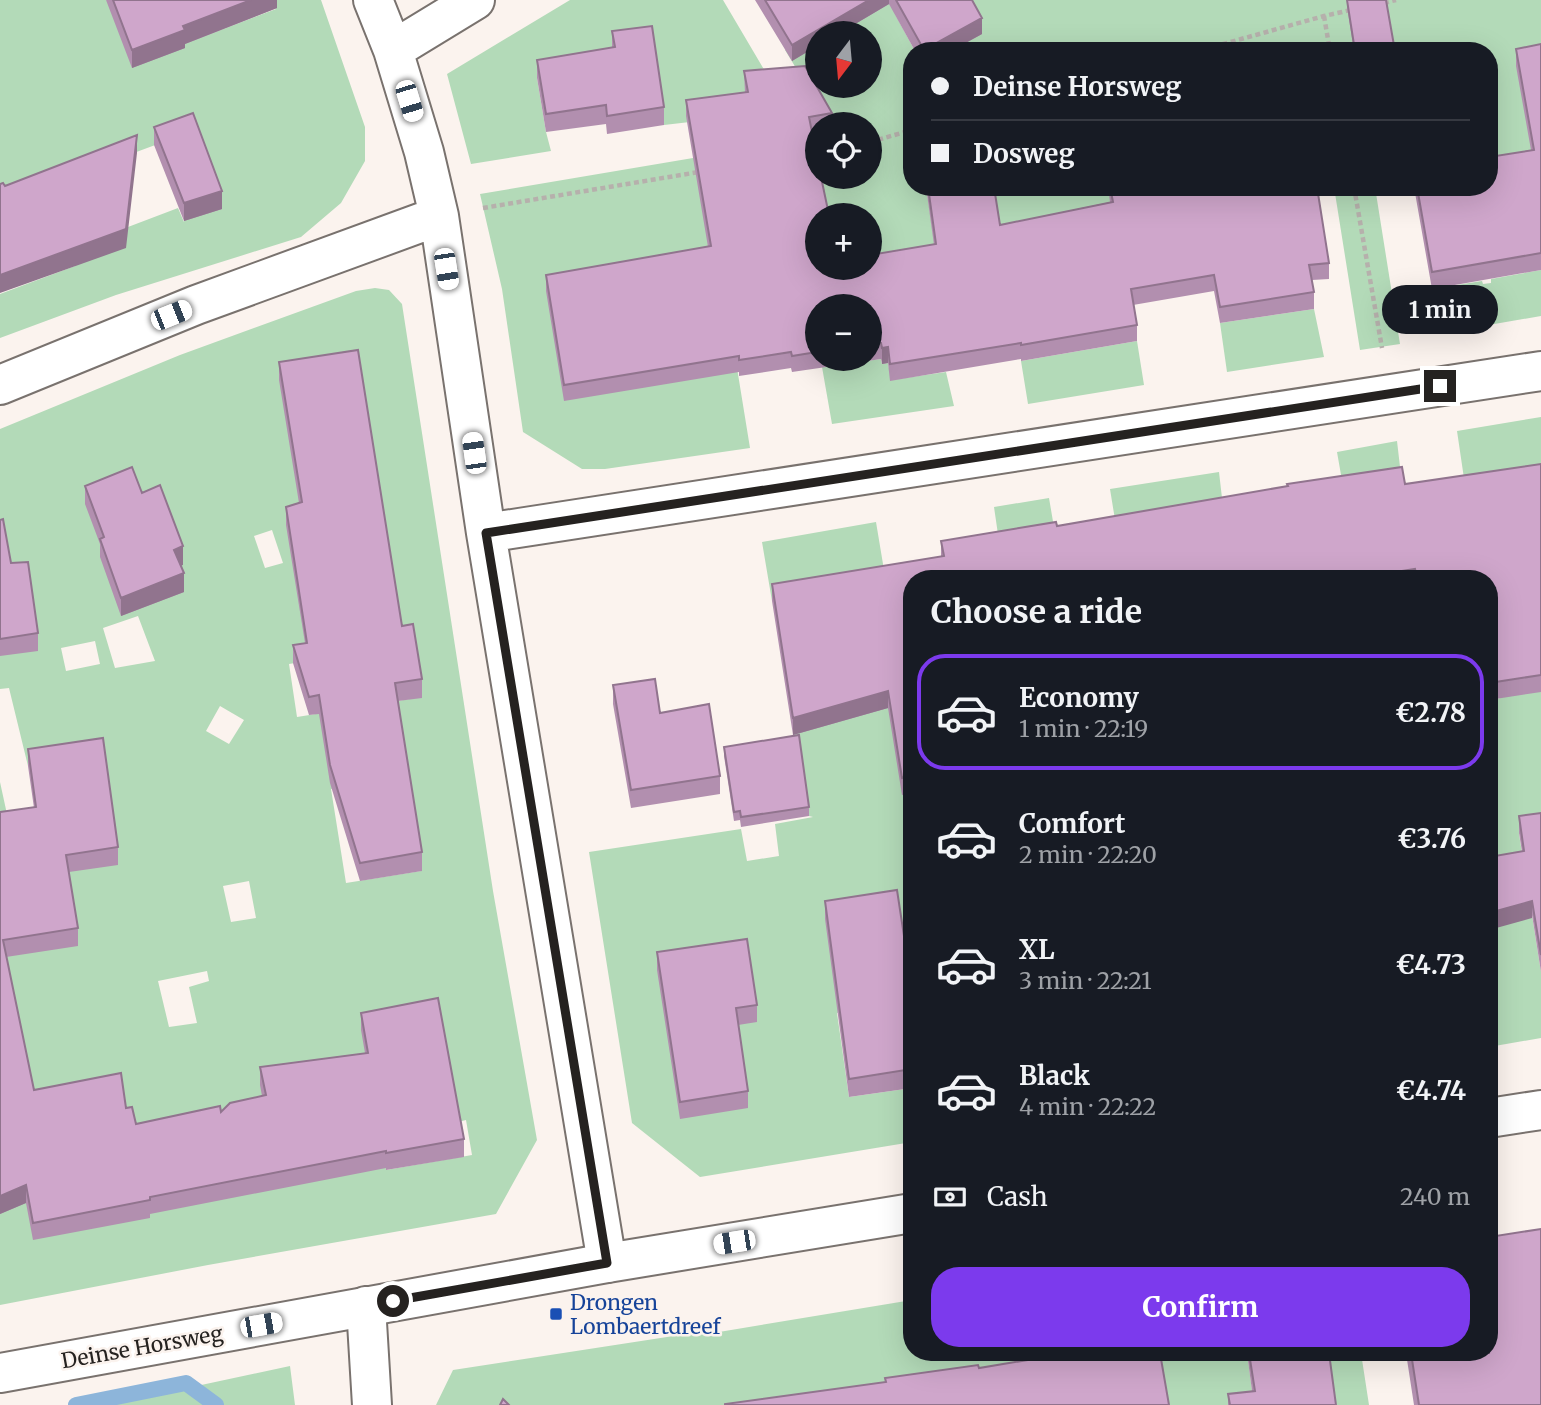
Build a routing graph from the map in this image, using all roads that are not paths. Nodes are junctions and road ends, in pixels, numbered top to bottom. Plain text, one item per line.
1 (373, 0) edge
2 (475, 0) edge
3 (393, 50) junction
4 (439, 216) junction
5 (1541, 371) edge
6 (0, 385) edge
7 (486, 533) junction
8 (1541, 1110) edge
9 (1498, 1117) edge
10 (903, 1214) edge
11 (607, 1263) junction
12 (366, 1306) junction
13 (0, 1373) edge
14 (372, 1405) edge

1 - 3 street
2 - 3 street
3 - 4 street
4 - 6 street
4 - 7 street
5 - 7 street
7 - 11 street
8 - 9 street
10 - 11 street, Deinse Horsweg
11 - 12 street, Deinse Horsweg
12 - 13 street, Deinse Horsweg
12 - 14 street

